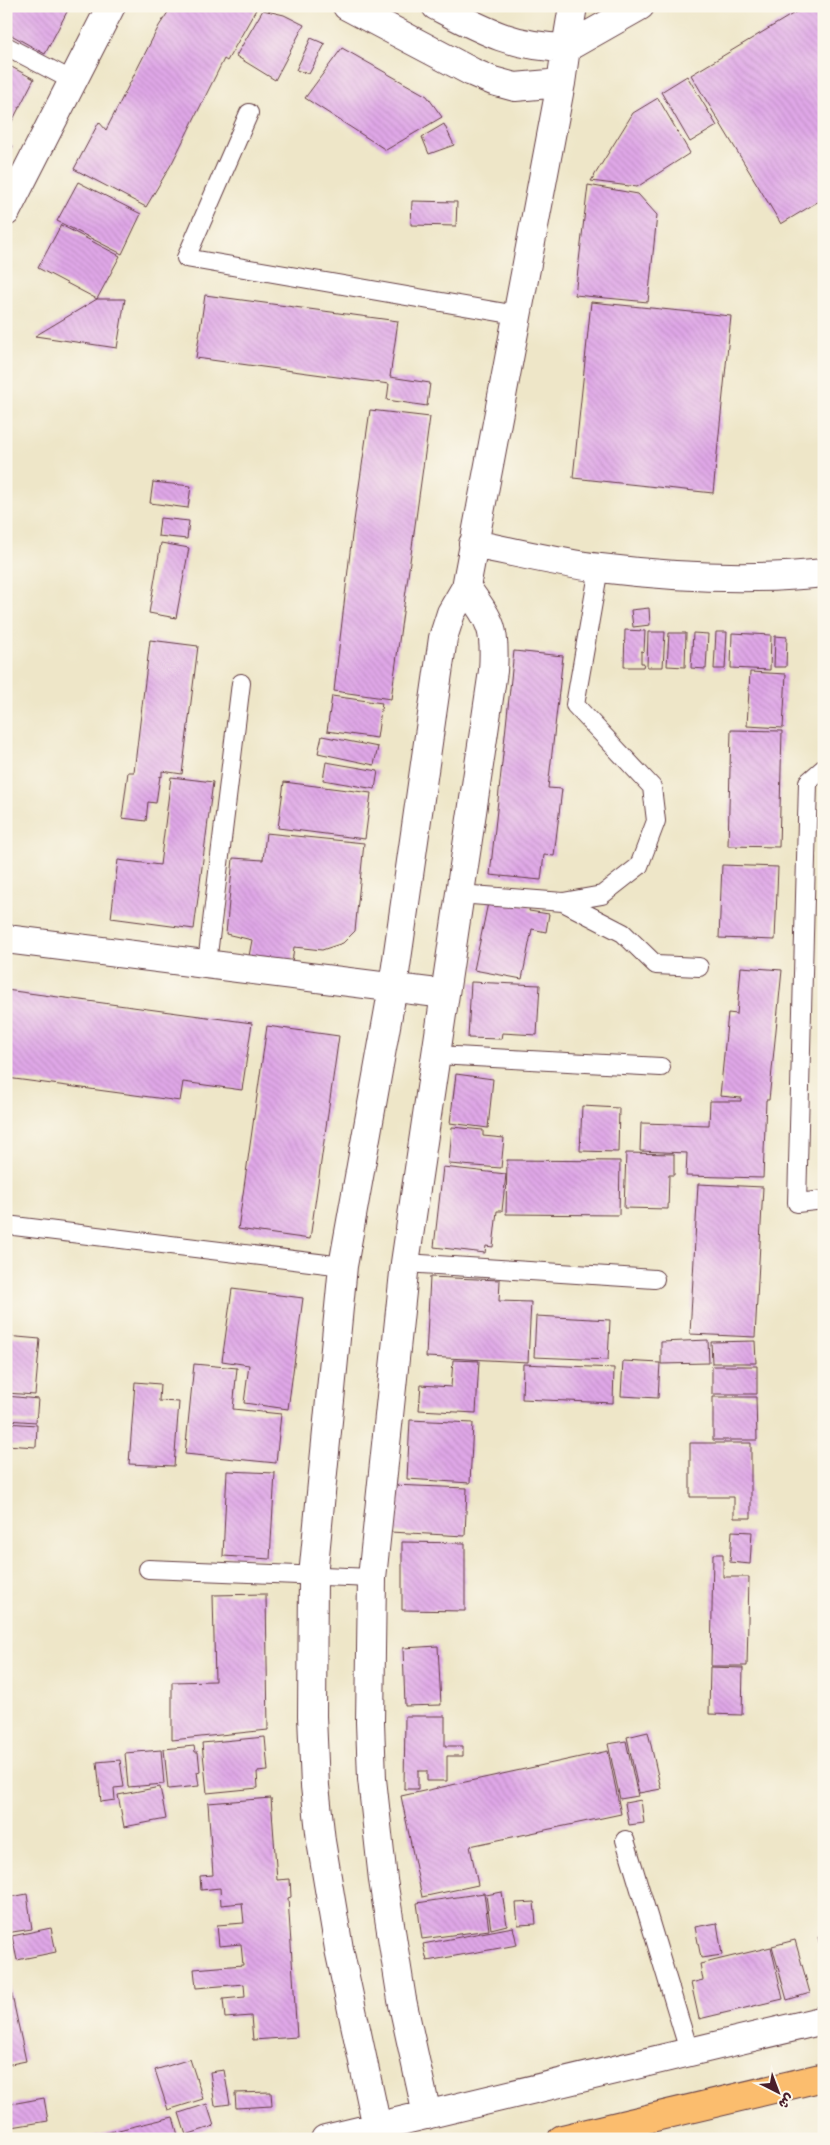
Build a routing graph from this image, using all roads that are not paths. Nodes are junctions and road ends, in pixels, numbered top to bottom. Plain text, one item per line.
1 (111, 6) edge
2 (347, 6) edge
3 (436, 6) edge
4 (573, 6) edge
5 (640, 6) edge
6 (6, 46) edge
7 (566, 48) junction
8 (73, 81) junction
9 (561, 83) junction
10 (249, 113) dead end
11 (6, 212) edge
12 (516, 315) junction
13 (474, 544) junction
14 (599, 568) junction
15 (824, 573) edge
16 (466, 586) junction
17 (241, 683) dead end
18 (824, 768) edge
19 (459, 894) junction
20 (563, 902) junction
21 (6, 939) edge
22 (207, 963) junction
23 (699, 967) dead end
24 (393, 987) junction
25 (446, 994) junction
26 (437, 1055) junction
27 (661, 1067) dead end
28 (824, 1200) edge
29 (6, 1225) edge
30 (405, 1263) junction
31 (343, 1266) junction
32 (655, 1279) dead end
33 (148, 1569) dead end
34 (313, 1576) junction
35 (372, 1578) junction
36 (625, 1840) dead end
37 (824, 2020) edge
38 (689, 2051) junction
39 (824, 2077) edge
40 (427, 2115) junction
41 (377, 2127) junction
42 (325, 2139) edge
43 (562, 2139) edge

1 - 8 street
2 - 9 street
3 - 7 street
4 - 7 street
5 - 7 street
6 - 8 lane
7 - 9 street
8 - 11 street
9 - 12 street
10 - 12 lane
12 - 13 street
13 - 14 street
13 - 16 street
14 - 15 street
14 - 20 lane
16 - 19 street
16 - 24 street
17 - 22 lane
18 - 28 lane
19 - 20 lane
19 - 25 street
20 - 23 lane
21 - 22 street
22 - 24 street
24 - 25 street
24 - 31 street
25 - 26 street
26 - 27 lane
26 - 30 street
29 - 31 lane
30 - 32 lane
30 - 35 street
31 - 34 street
33 - 34 lane
34 - 35 lane
34 - 41 street
35 - 40 street
36 - 38 lane
37 - 38 street
38 - 40 street
39 - 43 highway
40 - 41 street
41 - 42 street

